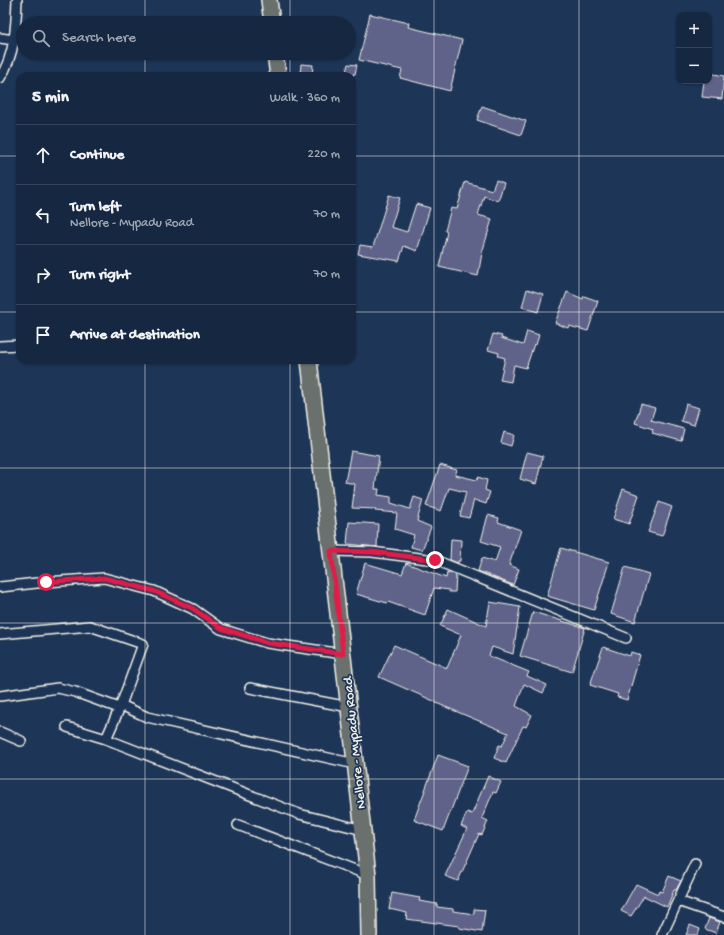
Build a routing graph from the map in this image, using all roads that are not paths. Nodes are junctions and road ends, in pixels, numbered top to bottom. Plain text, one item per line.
1 (17, 0) edge
2 (269, 0) edge
3 (16, 16) edge
4 (271, 16) edge
5 (16, 26) edge
6 (0, 38) edge
7 (14, 40) junction
8 (276, 60) edge
9 (277, 72) edge
10 (0, 78) edge
11 (16, 345) edge
12 (0, 346) edge
13 (309, 364) edge
14 (331, 551) junction
15 (0, 587) edge
16 (0, 634) edge
17 (626, 638) dead end
18 (343, 654) junction
19 (250, 688) dead end
20 (0, 696) edge
21 (120, 706) junction
22 (349, 707) junction
23 (67, 726) dead end
24 (0, 732) edge
25 (106, 739) junction
26 (21, 741) dead end
27 (355, 764) junction
28 (238, 825) dead end
29 (362, 830) junction
30 (695, 864) dead end
31 (368, 874) junction
32 (678, 901) junction
33 (724, 917) edge
34 (369, 935) edge
35 (662, 935) edge

1 - 3 street
2 - 4 main road
5 - 7 street
6 - 7 street
7 - 10 street
8 - 9 main road
11 - 12 street
13 - 14 main road, Nellore - Mypadu Road
14 - 17 street
14 - 18 main road, Nellore - Mypadu Road
15 - 18 street
16 - 21 street
18 - 22 main road, Nellore - Mypadu Road
19 - 22 street
20 - 21 street
21 - 25 street
21 - 27 street
22 - 27 main road, Nellore - Mypadu Road
23 - 25 street
24 - 26 street
25 - 29 street
27 - 29 main road, Nellore - Mypadu Road
28 - 31 street
29 - 31 main road, Nellore - Mypadu Road
30 - 32 street
31 - 34 main road, Nellore - Mypadu Road
32 - 33 street
32 - 35 street

